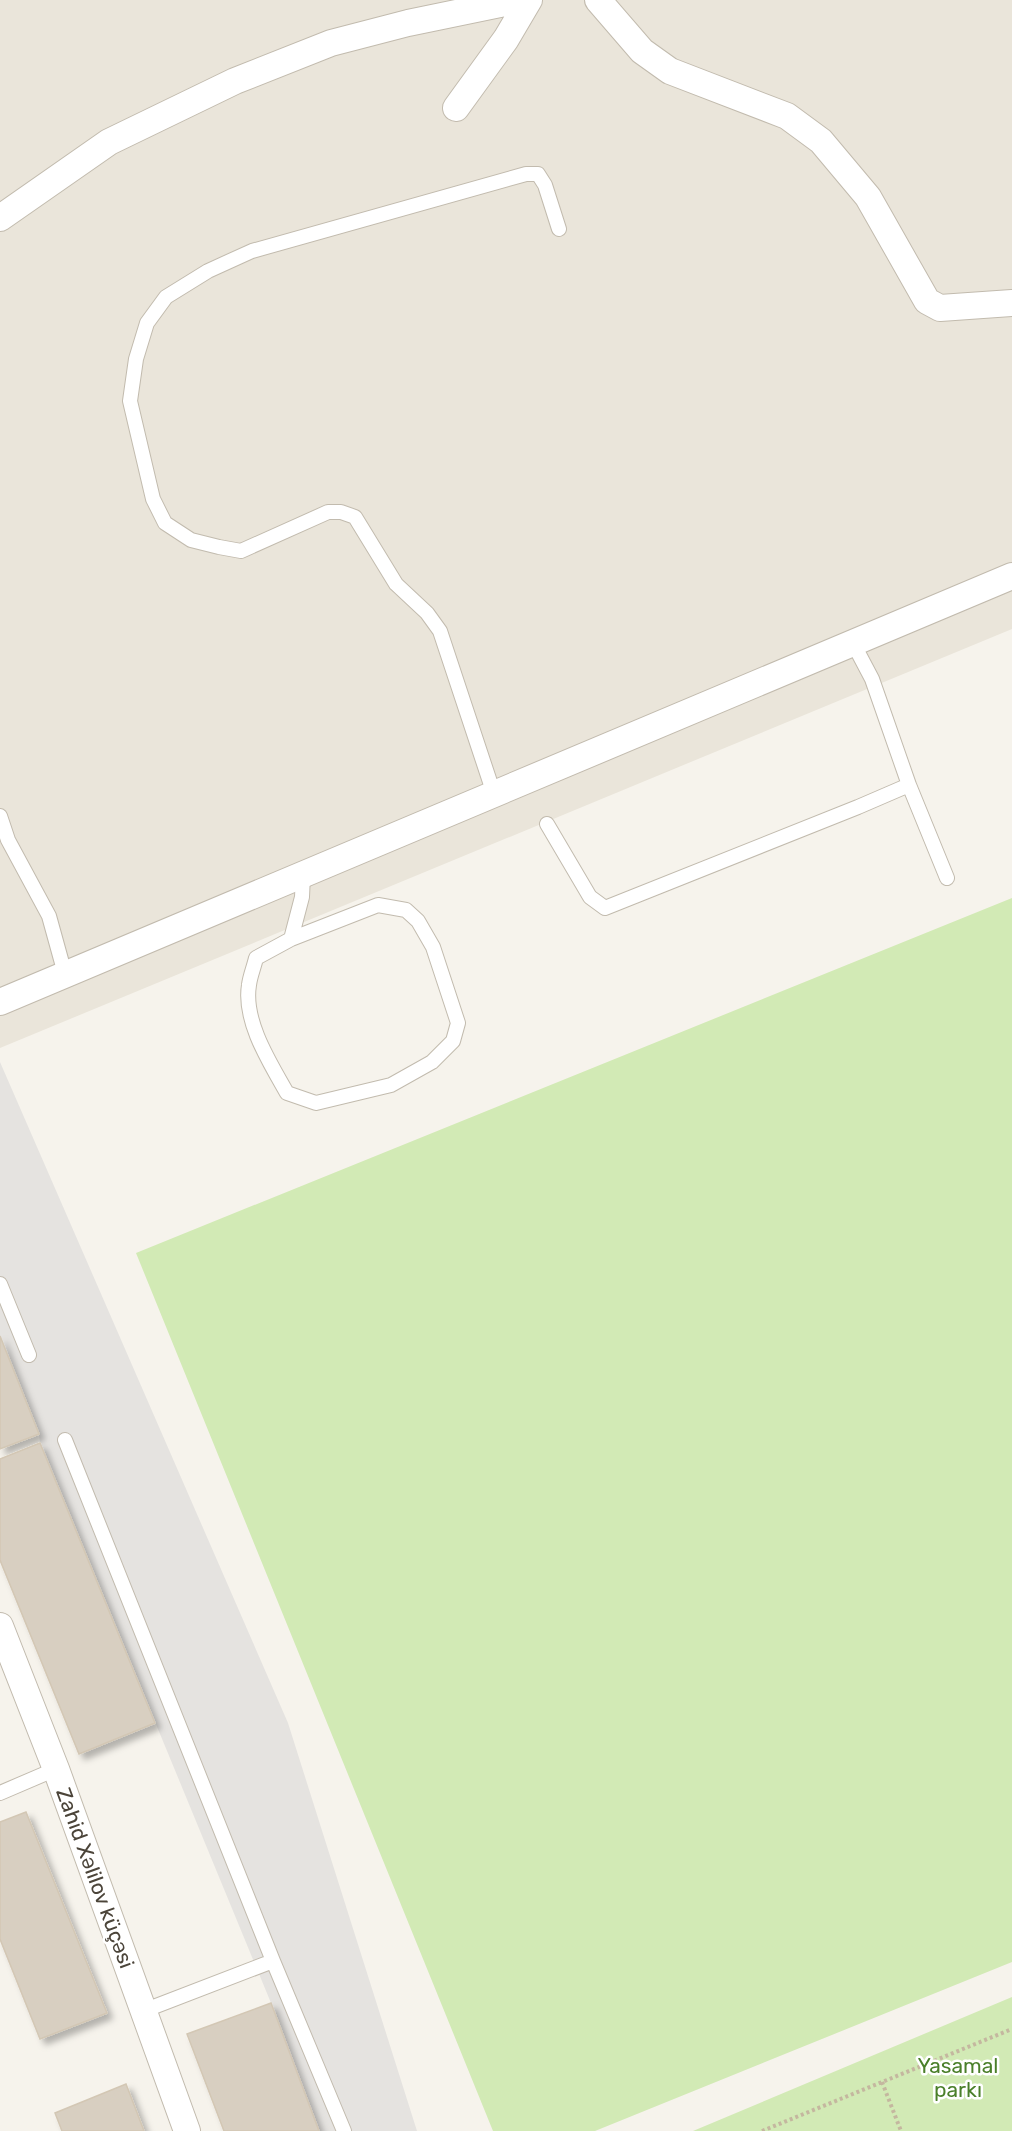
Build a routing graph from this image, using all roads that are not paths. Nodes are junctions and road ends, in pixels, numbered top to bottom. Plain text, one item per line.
1 (529, 0) edge
2 (598, 0) edge
3 (504, 1) edge
4 (456, 108) dead end
5 (0, 218) edge
6 (559, 229) dead end
7 (1012, 303) edge
8 (1012, 576) edge
9 (853, 643) junction
10 (909, 785) junction
11 (494, 794) junction
12 (0, 816) edge
13 (547, 824) dead end
14 (303, 875) junction
15 (946, 878) dead end
16 (291, 939) junction
17 (65, 975) junction
18 (0, 1002) edge
19 (0, 1284) edge
20 (29, 1355) dead end
21 (65, 1440) dead end
22 (0, 1626) edge
23 (56, 1769) junction
24 (0, 1793) edge
25 (273, 1960) junction
26 (143, 2011) junction
27 (187, 2131) edge
28 (344, 2131) edge

1 - 4 street
2 - 7 street
3 - 5 street
6 - 11 lane
8 - 9 street
9 - 10 lane
9 - 11 street
10 - 13 lane
10 - 15 lane
11 - 14 street
12 - 17 lane
14 - 16 lane
14 - 17 street
16 - 16 lane
17 - 18 street
19 - 20 lane
21 - 25 lane
22 - 23 street, Zahid Xəlilov küçəsi
23 - 24 lane
23 - 26 street, Zahid Xəlilov küçəsi
25 - 26 lane
25 - 28 lane
26 - 27 street, Zahid Xəlilov küçəsi

